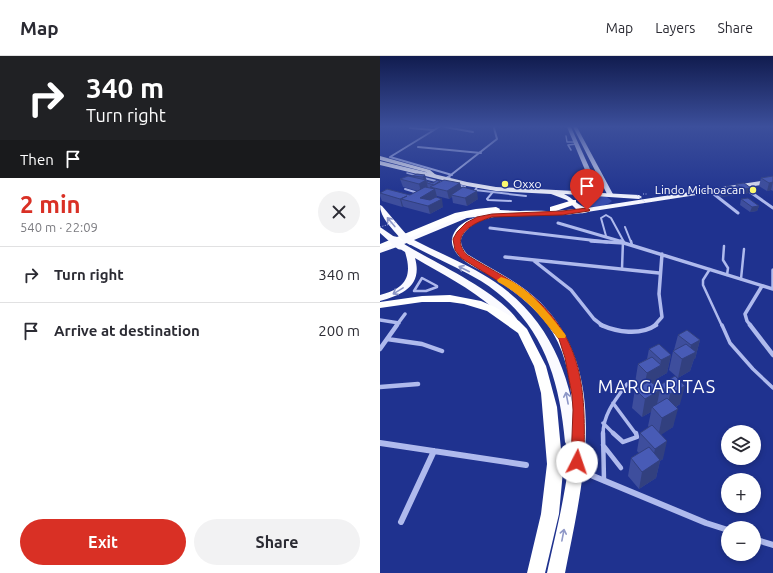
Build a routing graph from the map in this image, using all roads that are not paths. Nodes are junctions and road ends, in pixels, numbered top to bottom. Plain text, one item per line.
1 (400, 151) edge
2 (461, 151) edge
3 (580, 151) edge
4 (588, 151) edge
5 (481, 153) joint
6 (380, 158) edge
7 (380, 163) edge
8 (407, 173) dead end
9 (600, 173) junction
10 (590, 174) junction
11 (433, 175) junction
12 (773, 177) edge
13 (448, 179) junction
14 (773, 180) edge
15 (593, 183) junction
16 (440, 185) edge
17 (741, 186) junction
18 (465, 187) edge
19 (405, 189) dead end
20 (494, 191) junction
21 (550, 191) junction
22 (710, 191) junction
23 (574, 192) junction
24 (422, 193) edge
25 (592, 194) junction
26 (526, 196) dead end
27 (611, 196) junction
28 (511, 201) dead end
29 (573, 202) junction
30 (611, 206) junction
31 (380, 207) edge
32 (773, 208) edge
33 (587, 210) junction
34 (738, 213) dead end
35 (524, 214) junction
36 (558, 223) dead end
37 (625, 227) dead end
38 (380, 228) edge
39 (490, 228) dead end
40 (606, 236) junction
41 (403, 243) junction
42 (624, 243) junction
43 (632, 245) junction
44 (724, 246) dead end
45 (380, 247) edge
46 (744, 249) dead end
47 (380, 251) edge
48 (662, 254) junction
49 (505, 257) dead end
50 (533, 260) junction
51 (622, 269) junction
52 (710, 269) junction
53 (773, 270) edge
54 (659, 274) junction
55 (727, 275) junction
56 (418, 277) junction
57 (741, 279) junction
58 (762, 286) junction
59 (773, 289) edge
60 (424, 295) junction
61 (380, 298) edge
62 (380, 305) edge
63 (405, 314) dead end
64 (380, 320) edge
65 (400, 323) junction
66 (521, 329) junction
67 (388, 338) junction
68 (380, 348) edge
69 (442, 351) dead end
70 (773, 355) edge
71 (418, 384) dead end
72 (627, 384) dead end
73 (380, 387) edge
74 (773, 388) edge
75 (613, 403) junction
76 (603, 423) junction
77 (380, 443) edge
78 (603, 444) junction
79 (434, 451) junction
80 (526, 465) dead end
81 (622, 468) dead end
82 (593, 476) dead end
83 (574, 478) junction
84 (604, 481) junction
85 (401, 522) dead end
86 (721, 528) edge
87 (761, 541) edge
88 (773, 545) edge
89 (536, 573) edge
90 (556, 573) edge

1 - 13 street
2 - 5 street
3 - 10 main road
4 - 9 main road
5 - 13 street
6 - 11 highway
7 - 11 main road
8 - 13 lane
9 - 10 main road
9 - 27 main road
10 - 15 main road
11 - 13 main road
12 - 27 main road
13 - 16 lane
13 - 18 lane
13 - 20 main road
14 - 17 main road
15 - 23 main road
15 - 25 main road
17 - 22 main road
17 - 32 street
19 - 24 lane
20 - 21 main road
20 - 26 lane
20 - 28 lane
21 - 23 main road
21 - 29 main road
22 - 30 main road
22 - 34 street
23 - 25 main road
25 - 27 main road
25 - 29 main road
27 - 30 main road
29 - 33 main road
29 - 45 highway
30 - 33 main road
41 -> 31 highway
33 - 35 highway
35 - 47 highway
35 - 83 highway
36 - 40 street
37 - 43 lane
38 - 41 highway
39 - 42 street
40 - 42 street
40 - 42 lane
41 - 56 highway
41 - 66 highway
83 -> 41 highway
42 - 43 street
42 - 51 lane
43 - 48 street
44 - 55 lane
46 - 57 lane
48 - 52 street
48 - 54 street
49 - 50 street
50 - 51 street
50 - 54 street
51 - 54 street
52 - 55 street
52 - 74 lane
53 - 59 street
55 - 57 street
56 - 60 lane
56 - 60 lane
56 -> 61 highway
57 - 58 street
58 - 59 street
58 - 70 street
60 - 62 highway
60 - 66 highway
63 - 65 street
64 - 65 street
65 - 67 street
66 - 89 highway
67 - 68 street
67 - 69 street
71 - 73 street
72 - 75 lane
75 - 76 lane
75 - 76 lane
76 - 78 lane
77 - 79 street
78 - 81 lane
78 - 84 lane
79 - 80 street
79 - 85 street
82 - 84 street
90 -> 83 highway
84 - 86 street
87 - 88 street

